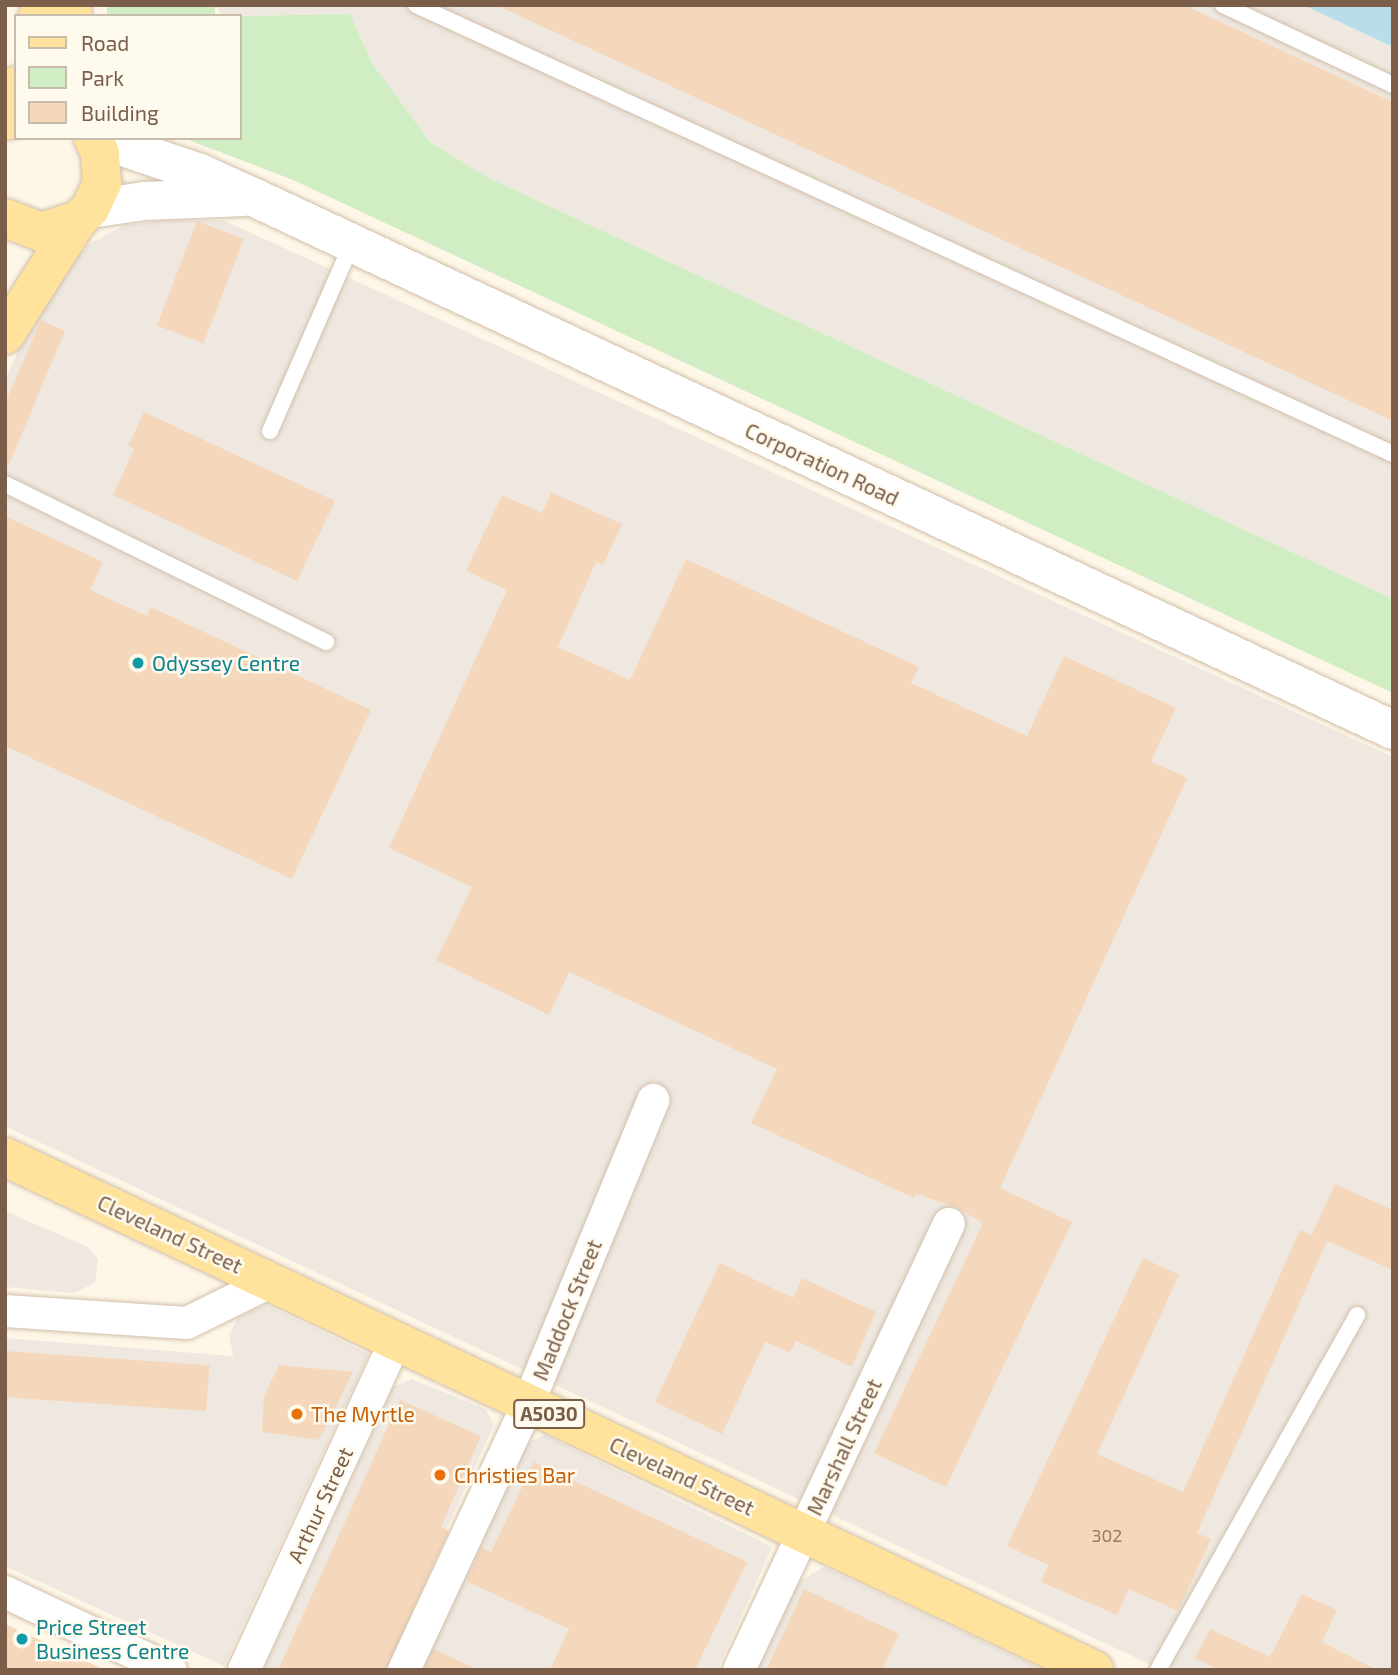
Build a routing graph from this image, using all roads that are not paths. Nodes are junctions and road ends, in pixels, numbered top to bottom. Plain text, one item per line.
1 (416, 5) edge
2 (1223, 5) edge
3 (1393, 85) edge
4 (96, 140) edge
5 (101, 140) edge
6 (253, 197) junction
7 (84, 214) junction
8 (5, 218) edge
9 (352, 243) junction
10 (5, 335) edge
11 (270, 431) dead end
12 (1393, 454) edge
13 (5, 484) edge
14 (326, 642) dead end
15 (1393, 730) edge
16 (653, 1100) dead end
17 (5, 1157) edge
18 (949, 1224) dead end
19 (270, 1282) junction
20 (5, 1311) edge
21 (1357, 1315) dead end
22 (395, 1341) junction
23 (528, 1404) junction
24 (804, 1534) junction
25 (5, 1592) edge
26 (171, 1670) edge
27 (244, 1670) edge
28 (404, 1670) edge
29 (739, 1670) edge
30 (1094, 1670) edge
31 (1158, 1670) edge

1 - 12 lane
2 - 3 lane
4 - 7 main road
5 - 6 main road, Corporation Road
6 - 7 main road, Corporation Road
6 - 9 main road, Corporation Road
7 - 8 main road
7 - 10 main road
9 - 11 lane
9 - 15 main road, Corporation Road
13 - 14 lane
16 - 23 street, Maddock Street
17 - 19 main road, Cleveland Street / A5030
18 - 24 street, Marshall Street
19 - 20 street
19 - 22 main road, Cleveland Street / A5030
21 - 31 lane
22 - 23 main road, Cleveland Street / A5030
22 - 27 street, Arthur Street
23 - 24 main road, Cleveland Street / A5030
23 - 28 street, Maddock Street
24 - 29 street, Marshall Street
24 - 30 main road, Cleveland Street / A5030
25 - 26 street

